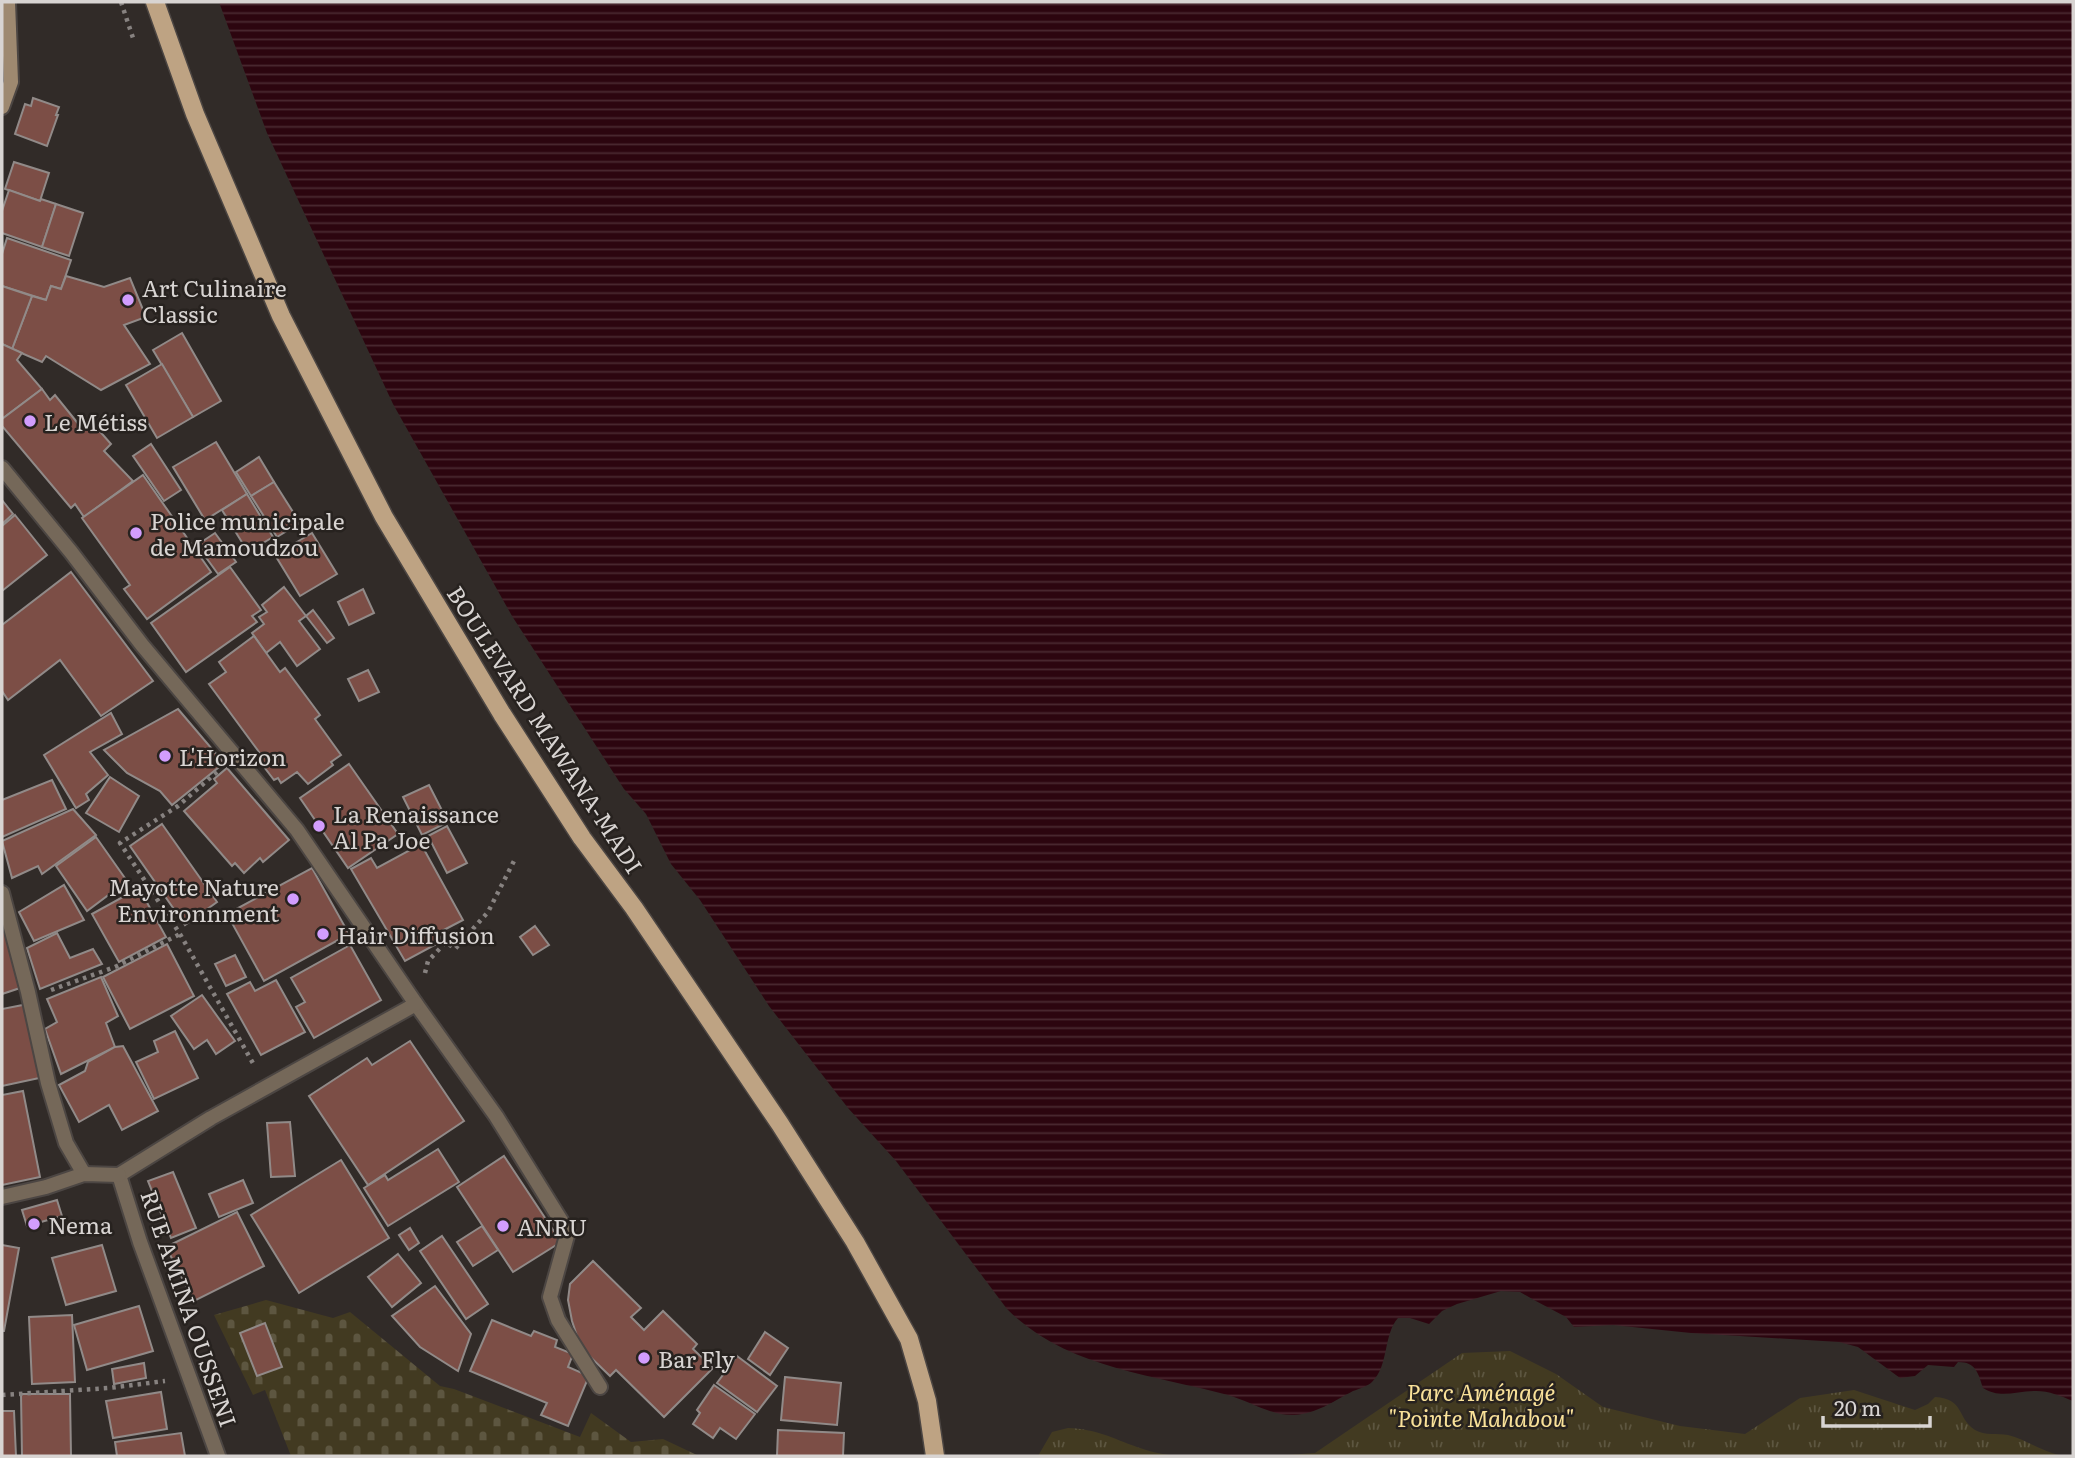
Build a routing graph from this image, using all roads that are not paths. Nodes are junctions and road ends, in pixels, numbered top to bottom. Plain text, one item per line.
1 (8, 2) edge
2 (155, 2) edge
3 (2, 107) edge
4 (2, 468) edge
5 (2, 893) edge
6 (416, 1004) junction
7 (84, 1174) junction
8 (119, 1175) junction
9 (2, 1197) edge
10 (600, 1387) dead end
11 (218, 1456) edge
12 (935, 1456) edge

1 - 3 street
2 - 12 main road, BOULEVARD MAWANA-MADI
4 - 6 street
5 - 7 street
6 - 8 street
6 - 10 street
7 - 8 street
7 - 9 street
8 - 11 street, RUE AMINA OUSSENI

